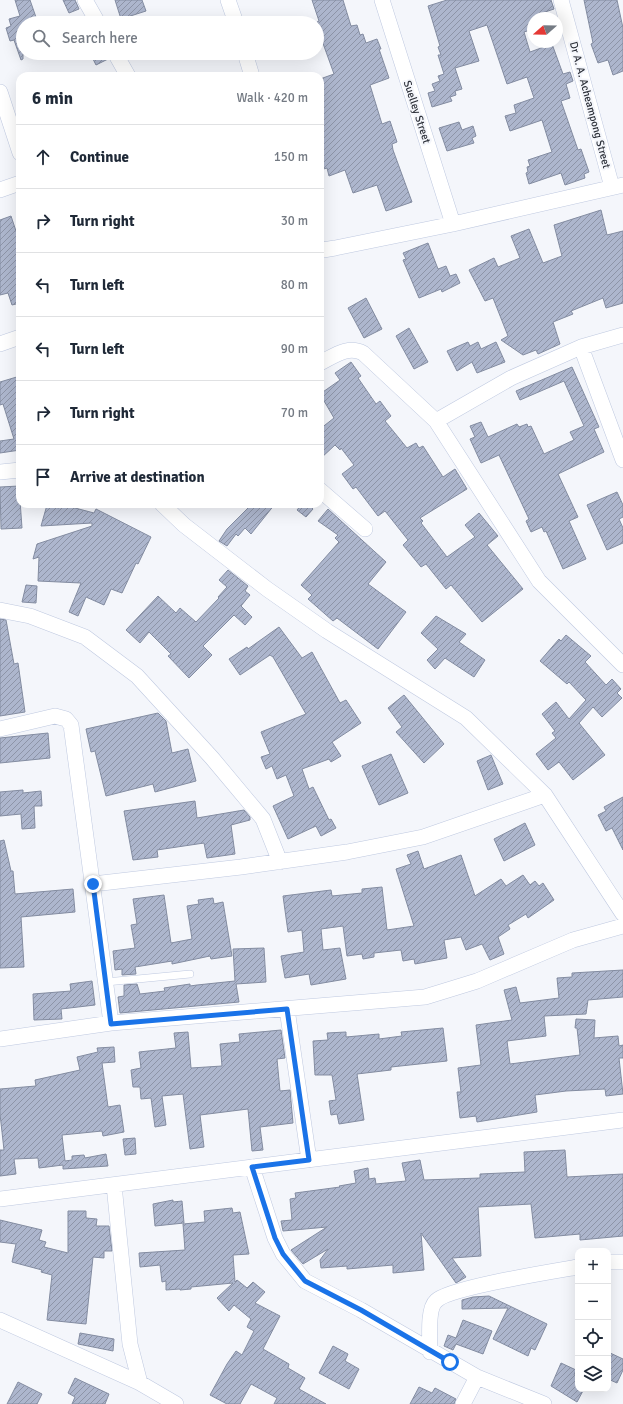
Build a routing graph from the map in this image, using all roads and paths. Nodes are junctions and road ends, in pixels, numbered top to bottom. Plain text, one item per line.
1 (85, 0) edge
2 (228, 0) edge
3 (382, 0) edge
4 (561, 0) edge
5 (94, 16) edge
6 (234, 16) edge
7 (119, 60) edge
8 (247, 60) edge
9 (126, 72) edge
10 (251, 72) edge
11 (0, 92) edge
12 (16, 141) edge
13 (16, 185) edge
14 (618, 186) edge
15 (0, 190) edge
16 (453, 224) junction
17 (324, 250) edge
18 (623, 335) edge
19 (16, 338) edge
20 (0, 344) edge
21 (581, 347) junction
22 (324, 361) edge
23 (436, 421) junction
24 (623, 460) edge
25 (16, 470) edge
26 (0, 472) edge
27 (324, 494) edge
28 (166, 508) edge
29 (364, 529) dead end
30 (0, 610) edge
31 (623, 665) edge
32 (0, 729) edge
33 (545, 795) junction
34 (280, 862) junction
35 (93, 884) junction
36 (623, 914) edge
37 (623, 926) edge
38 (190, 974) dead end
39 (106, 982) junction
40 (287, 1009) junction
41 (111, 1024) junction
42 (0, 1039) edge
43 (623, 1120) edge
44 (309, 1160) junction
45 (252, 1167) junction
46 (114, 1185) junction
47 (0, 1199) edge
48 (611, 1262) edge
49 (623, 1262) edge
50 (575, 1268) edge
51 (0, 1320) edge
52 (430, 1352) junction
53 (476, 1377) junction
54 (140, 1383) junction
55 (176, 1404) edge
56 (463, 1404) edge
57 (544, 1404) edge

1 - 5 street
2 - 6 street
3 - 16 street, Suelley Street
4 - 14 street, Dr A. A. Acheampong Street
7 - 9 street
8 - 10 street
11 - 12 street
13 - 15 street
14 - 16 street
16 - 17 street
18 - 21 street
19 - 20 street
21 - 23 street
21 - 24 street
22 - 23 street
23 - 31 street
25 - 26 street
27 - 29 street
28 - 33 street
30 - 34 street
32 - 35 street
33 - 34 street
33 - 36 street
34 - 35 street
35 - 39 street
37 - 40 street
38 - 39 lane
39 - 41 street
40 - 41 street
40 - 44 street
41 - 42 street
43 - 44 street
44 - 45 street
45 - 46 street
45 - 52 street
46 - 47 street
46 - 54 street
48 - 49 street
50 - 52 street
51 - 54 street
52 - 53 street
53 - 56 street
53 - 57 street
54 - 55 street

